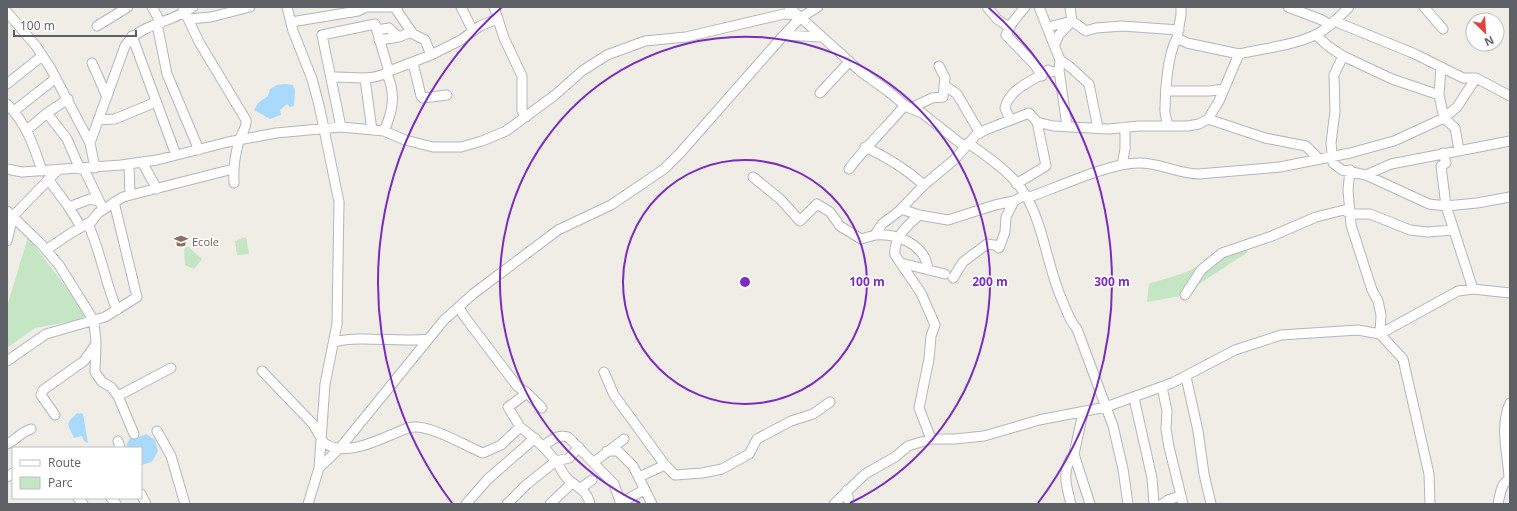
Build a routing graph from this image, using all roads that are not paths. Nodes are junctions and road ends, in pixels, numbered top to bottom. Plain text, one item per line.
1 (128, 7) edge
2 (152, 7) edge
3 (250, 7) edge
4 (287, 7) edge
5 (366, 7) edge
6 (398, 7) edge
7 (461, 7) edge
8 (494, 7) edge
9 (789, 7) edge
10 (818, 7) edge
11 (987, 7) edge
12 (1025, 7) edge
13 (1039, 7) edge
14 (1070, 7) edge
15 (1181, 7) edge
16 (1288, 7) edge
17 (1349, 7) edge
18 (1424, 7) edge
19 (395, 8) edge
20 (188, 11) edge
21 (7, 12) edge
22 (799, 17) junction
23 (497, 19) junction
24 (1072, 21) junction
25 (291, 22) junction
26 (159, 23) junction
27 (1332, 23) junction
28 (97, 26) dead end
29 (1048, 27) junction
30 (1010, 28) junction
31 (1443, 29) dead end
32 (377, 30) junction
33 (473, 31) junction
34 (411, 32) junction
35 (1178, 34) junction
36 (784, 35) junction
37 (1316, 35) junction
38 (132, 36) junction
39 (399, 37) junction
40 (821, 37) junction
41 (379, 40) junction
42 (1055, 44) junction
43 (1239, 54) junction
44 (431, 55) junction
45 (42, 56) junction
46 (1343, 56) junction
47 (1060, 60) junction
48 (849, 62) junction
49 (92, 63) dead end
50 (413, 63) junction
51 (939, 66) dead end
52 (1441, 67) junction
53 (1059, 70) junction
54 (388, 73) junction
55 (1042, 76) junction
56 (332, 77) junction
57 (56, 78) junction
58 (1476, 78) junction
59 (365, 79) junction
60 (7, 84) edge
61 (944, 85) junction
62 (1224, 89) junction
63 (1166, 91) junction
64 (820, 94) dead end
65 (447, 95) dead end
66 (1439, 95) junction
67 (1510, 96) edge
68 (107, 97) junction
69 (68, 99) junction
70 (156, 102) junction
71 (7, 104) edge
72 (908, 107) junction
73 (14, 111) junction
74 (47, 113) junction
75 (526, 117) junction
76 (1208, 118) junction
77 (1444, 118) junction
78 (98, 120) junction
79 (1010, 120) junction
80 (1037, 122) junction
81 (1067, 126) junction
82 (1168, 126) junction
83 (341, 127) junction
84 (1125, 127) junction
85 (325, 128) junction
86 (1098, 128) junction
87 (27, 130) junction
88 (372, 130) junction
89 (384, 131) junction
90 (980, 133) junction
91 (240, 140) junction
92 (1510, 141) edge
93 (90, 143) junction
94 (967, 145) junction
95 (865, 147) junction
96 (199, 150) junction
97 (1460, 150) junction
98 (1443, 153) junction
99 (176, 155) junction
100 (1332, 155) junction
101 (1318, 158) junction
102 (142, 162) junction
103 (129, 164) junction
104 (1122, 165) junction
105 (94, 168) junction
106 (82, 169) junction
107 (233, 169) junction
108 (849, 169) dead end
109 (7, 170) edge
110 (1350, 170) junction
111 (42, 171) junction
112 (57, 171) junction
113 (1366, 175) junction
114 (753, 177) dead end
115 (48, 179) junction
116 (234, 183) dead end
117 (1016, 184) junction
118 (924, 185) junction
119 (157, 189) junction
120 (130, 195) junction
121 (1026, 196) junction
122 (1510, 197) edge
123 (1014, 201) junction
124 (114, 202) junction
125 (101, 205) junction
126 (1446, 206) junction
127 (69, 207) junction
128 (900, 209) junction
129 (10, 213) edge
130 (1351, 214) junction
131 (919, 216) junction
132 (84, 226) junction
133 (1454, 230) junction
134 (875, 236) junction
135 (898, 238) junction
136 (7, 241) edge
137 (46, 250) junction
138 (901, 264) junction
139 (928, 270) junction
140 (1474, 290) junction
141 (1510, 293) edge
142 (1185, 295) dead end
143 (459, 307) junction
144 (117, 310) junction
145 (94, 321) junction
146 (1380, 334) junction
147 (428, 339) junction
148 (334, 342) junction
149 (96, 343) junction
150 (7, 361) edge
151 (171, 368) dead end
152 (262, 372) dead end
153 (604, 372) dead end
154 (1186, 377) junction
155 (1162, 387) junction
156 (527, 393) junction
157 (118, 396) junction
158 (1134, 398) junction
159 (830, 402) dead end
160 (1510, 404) edge
161 (1106, 407) junction
162 (542, 408) dead end
163 (1083, 413) junction
164 (54, 415) dead end
165 (520, 427) junction
166 (31, 429) dead end
167 (157, 431) dead end
168 (134, 434) dead end
169 (535, 438) junction
170 (321, 439) junction
171 (624, 439) dead end
172 (930, 439) junction
173 (7, 444) edge
174 (543, 446) junction
175 (580, 447) junction
176 (340, 448) junction
177 (607, 451) junction
178 (1074, 454) junction
179 (556, 461) junction
180 (594, 462) junction
181 (665, 465) junction
182 (319, 468) junction
183 (639, 477) junction
184 (1510, 478) edge
185 (592, 480) dead end
186 (572, 483) junction
187 (581, 488) junction
188 (644, 490) junction
189 (847, 490) junction
190 (1182, 500) edge
191 (620, 503) edge
192 (185, 504) edge
193 (308, 504) edge
194 (466, 504) edge
195 (507, 504) edge
196 (550, 504) edge
197 (590, 504) edge
198 (652, 504) edge
199 (834, 504) edge
200 (849, 504) edge
201 (1071, 504) edge
202 (1090, 504) edge
203 (1128, 504) edge
204 (1154, 504) edge
205 (1162, 504) edge
206 (1211, 504) edge
207 (1430, 504) edge
208 (1498, 504) edge

1 - 28 street
2 - 26 street
3 - 20 street
4 - 25 street
5 - 19 street
5 - 25 street
6 - 19 street
7 - 33 street
8 - 23 street
9 - 22 street
10 - 22 street
11 - 30 street
12 - 30 street
13 - 29 street
14 - 24 street
15 - 35 street
16 - 27 street
17 - 27 street
18 - 31 street
19 - 34 street
20 - 26 street
20 - 91 street
21 - 45 street
22 - 36 street
22 - 40 street
22 - 75 street
23 - 33 street
23 - 75 street
24 - 29 street
24 - 35 street
24 - 42 street
25 - 85 street
26 - 38 street
26 - 96 street
27 - 37 street
27 - 52 street
29 - 42 street
30 - 55 street
32 - 39 street
32 - 41 street
32 - 56 street
33 - 44 street
34 - 39 street
34 - 44 street
35 - 43 street
35 - 63 street
36 - 40 street
36 - 143 street
37 - 43 street
37 - 46 street
38 - 68 street
38 - 70 street
39 - 41 street
40 - 48 street
41 - 54 street
42 - 47 street
43 - 62 street
44 - 50 street
45 - 57 street
45 - 60 street
46 - 66 street
46 - 100 street
47 - 53 street
47 - 86 street
48 - 64 street
48 - 72 street
49 - 68 street
50 - 54 street
50 - 65 street
51 - 61 street
52 - 58 street
52 - 66 street
53 - 55 street
53 - 81 street
54 - 59 street
54 - 89 street
55 - 79 street
56 - 59 street
56 - 83 street
57 - 69 street
57 - 73 street
58 - 67 street
58 - 77 street
59 - 88 street
61 - 72 street
61 - 90 street
62 - 63 street
62 - 76 street
63 - 82 street
66 - 77 street
68 - 78 street
69 - 74 street
69 - 93 street
70 - 78 street
70 - 99 street
71 - 73 street
72 - 94 street
72 - 95 street
73 - 87 street
74 - 87 street
74 - 106 street
75 - 89 street
76 - 82 street
76 - 101 street
77 - 97 street
77 - 100 street
78 - 93 street
79 - 80 street
79 - 90 street
80 - 81 street
80 - 117 street
81 - 86 street
82 - 84 street
83 - 85 street
83 - 88 street
84 - 86 street
84 - 104 street
85 - 91 street
85 - 148 street
87 - 111 street
88 - 89 street
90 - 94 street
91 - 96 street
91 - 107 street
92 - 97 street
93 - 105 street
94 - 117 street
94 - 118 street
95 - 108 street
95 - 118 street
96 - 99 street
97 - 98 street
98 - 113 street
98 - 126 street
99 - 102 street
100 - 101 street
100 - 110 street
101 - 104 street
102 - 103 street
102 - 119 street
103 - 105 street
103 - 120 street
104 - 121 street
105 - 106 street
106 - 112 street
106 - 125 street
107 - 116 street
107 - 119 street
109 - 111 street
110 - 113 street
110 - 130 street
111 - 112 street
112 - 115 street
113 - 126 street
114 - 134 street
115 - 127 street
115 - 129 street
117 - 121 street
118 - 128 street
119 - 120 street
120 - 124 street
121 - 123 street
121 - 161 street
122 - 126 street
123 - 131 street
123 - 139 street
124 - 125 street
124 - 144 street
125 - 127 street
125 - 132 street
126 - 133 street
127 - 132 street
128 - 131 street
128 - 134 street
129 - 136 street
129 - 137 street
130 - 133 street
130 - 142 street
130 - 146 street
131 - 135 street
132 - 137 street
132 - 144 street
133 - 140 street
134 - 135 street
135 - 138 street
135 - 139 street
137 - 145 street
138 - 139 street
138 - 172 street
140 - 141 street
140 - 146 street
143 - 147 street
143 - 156 street
144 - 145 street
145 - 149 street
145 - 150 street
146 - 154 street
146 - 207 street
147 - 148 street
147 - 176 street
148 - 170 street
149 - 157 street
149 - 164 street
151 - 157 street
152 - 170 street
153 - 181 street
154 - 155 street
154 - 206 street
155 - 158 street
155 - 190 street
156 - 162 street
156 - 165 street
157 - 168 street
158 - 161 street
158 - 204 street
159 - 181 street
160 - 184 street
161 - 163 street
161 - 203 street
163 - 172 street
163 - 178 street
165 - 169 street
165 - 176 street
166 - 173 street
167 - 192 street
169 - 174 street
169 - 194 street
170 - 176 street
170 - 182 street
171 - 177 street
172 - 189 street
174 - 175 street
174 - 179 street
175 - 179 street
175 - 180 street
176 - 182 street
177 - 180 street
177 - 183 street
178 - 201 street
178 - 202 street
179 - 186 street
179 - 195 street
180 - 191 street
181 - 183 street
182 - 193 street
183 - 188 street
184 - 208 street
185 - 187 street
186 - 187 street
186 - 196 street
187 - 197 street
188 - 191 street
188 - 198 street
189 - 199 street
189 - 200 street
190 - 205 street

